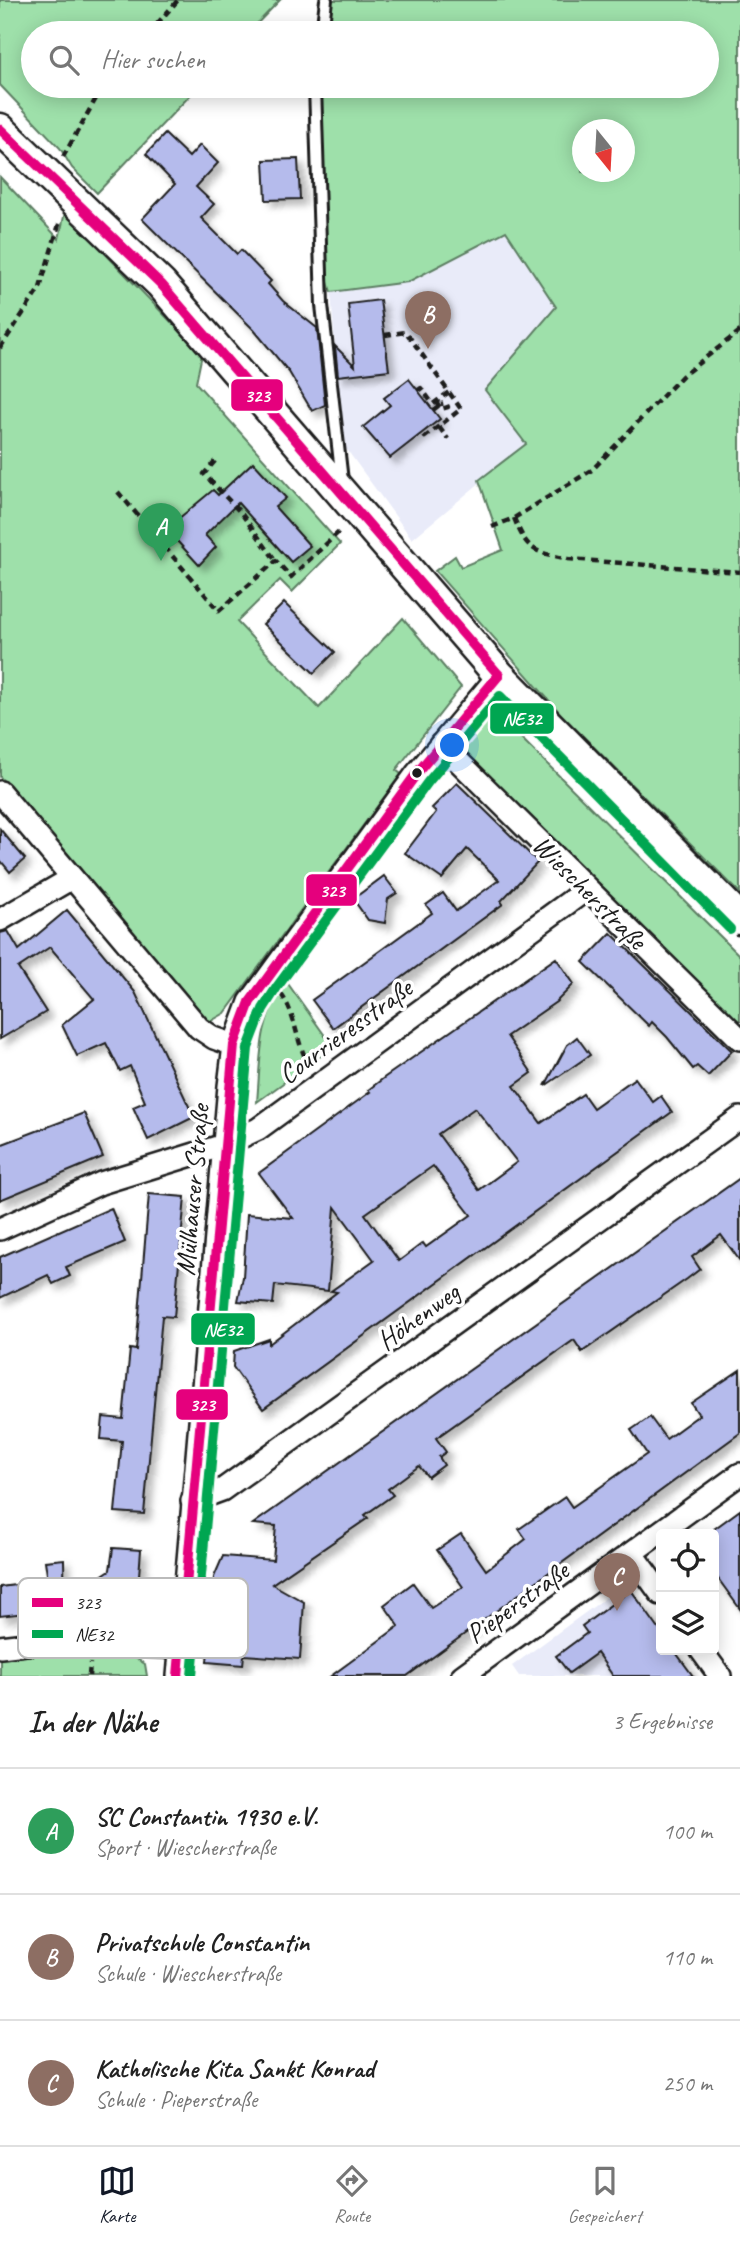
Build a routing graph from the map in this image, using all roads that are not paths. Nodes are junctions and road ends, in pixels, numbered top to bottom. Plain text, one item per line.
1 (326, 0) edge
2 (323, 21) edge
3 (315, 98) edge
4 (0, 129) edge
5 (351, 501) junction
6 (499, 675) junction
7 (441, 744) junction
8 (0, 792) edge
9 (72, 877) junction
10 (587, 890) junction
11 (0, 919) edge
12 (740, 919) edge
13 (740, 1039) edge
14 (234, 1045) junction
15 (740, 1118) edge
16 (224, 1145) junction
17 (0, 1229) edge
18 (740, 1474) edge
19 (192, 1501) junction
20 (632, 1553) junction
21 (187, 1578) edge
22 (660, 1592) edge
23 (18, 1645) edge
24 (0, 1647) edge
25 (705, 1655) edge
26 (181, 1658) edge
27 (178, 1676) edge
28 (462, 1676) edge
29 (720, 1676) edge

1 - 2 lane
3 - 5 lane
4 - 5 main road
5 - 6 main road
6 - 7 street, Mülhauser Straße
6 - 12 main road
7 - 10 street, Wiescherstraße
7 - 14 street, Mülhauser Straße
8 - 9 street
9 - 11 street
9 - 14 street
10 - 13 street, Wiescherstraße
10 - 16 street, Courrieresstraße
14 - 16 street, Mülhauser Straße
15 - 19 street, Höhenweg
16 - 17 street, Courrieresstraße
16 - 19 street, Mülhauser Straße
18 - 20 street, Pieperstraße
19 - 21 street, Mülhauser Straße
20 - 22 street
20 - 28 street, Pieperstraße
23 - 24 street
25 - 29 street
26 - 27 street, Mülhauser Straße

